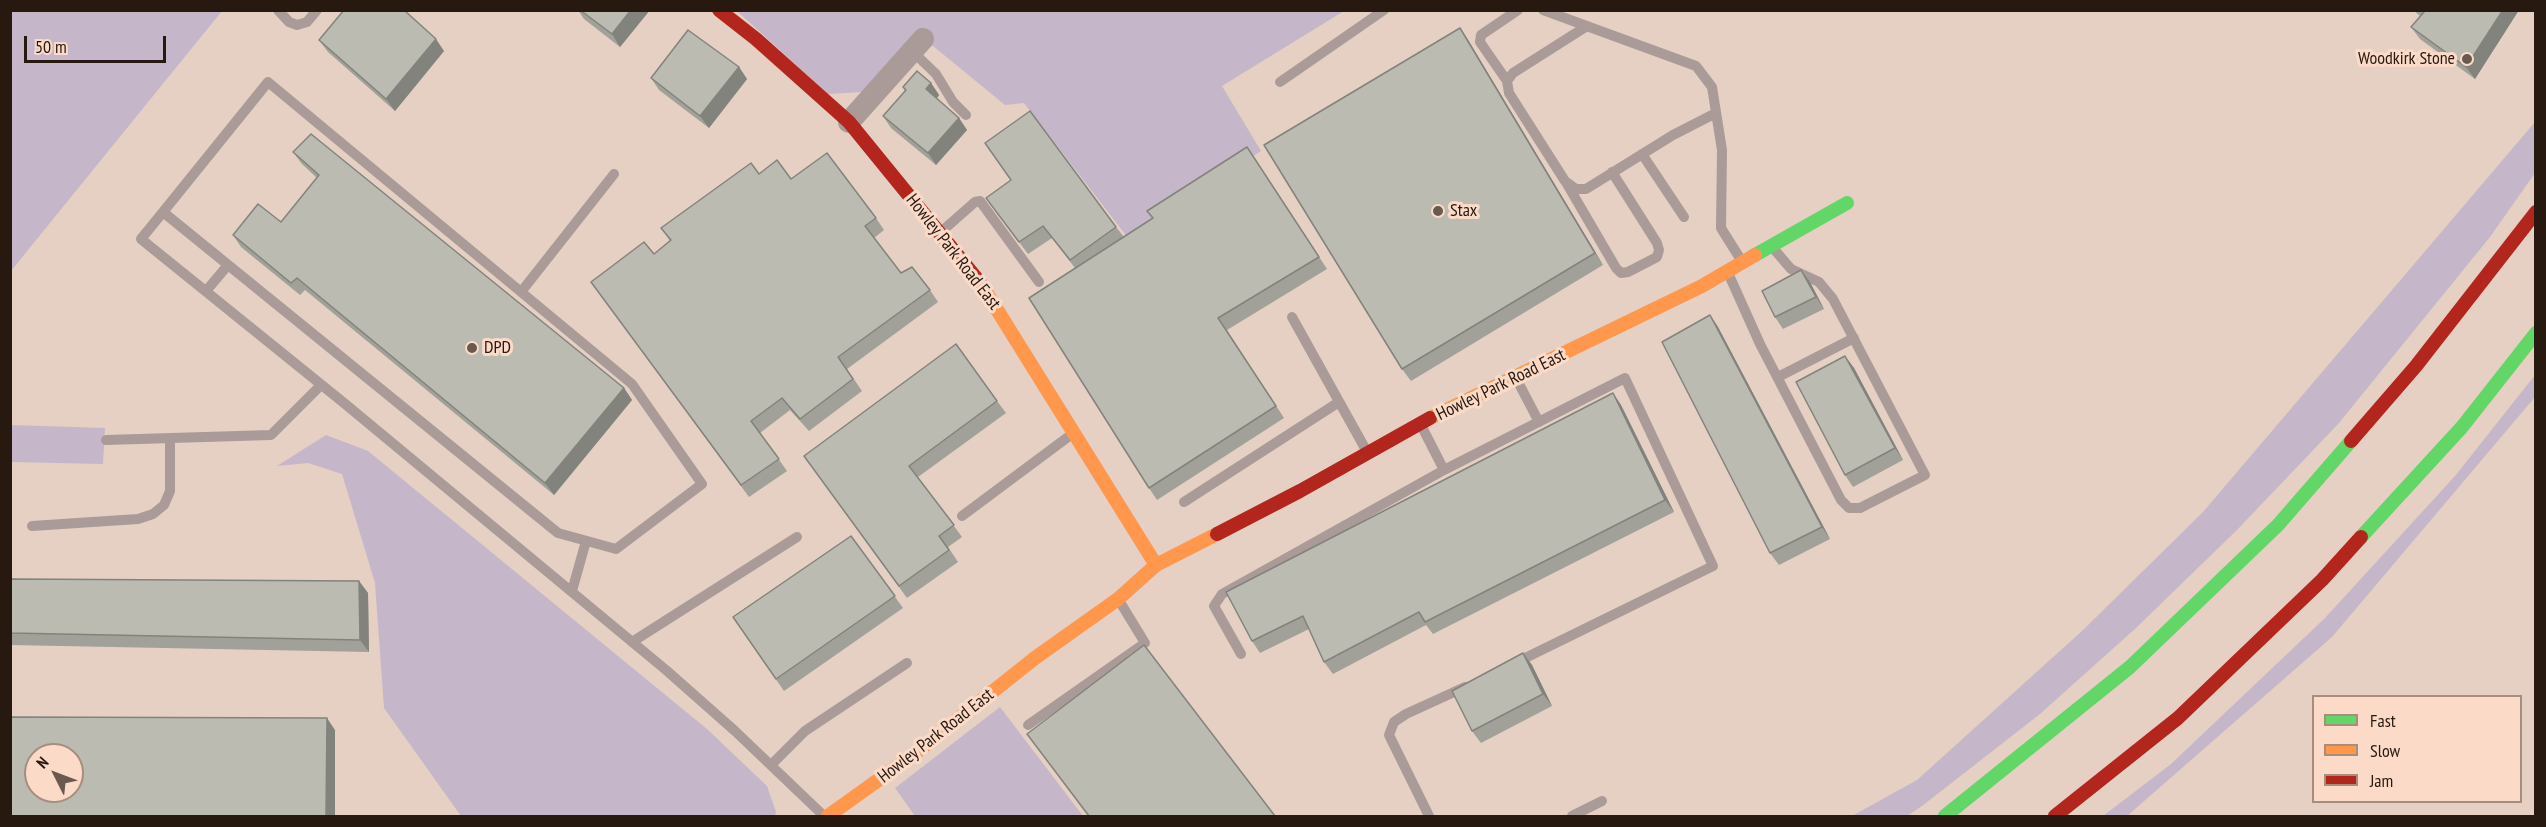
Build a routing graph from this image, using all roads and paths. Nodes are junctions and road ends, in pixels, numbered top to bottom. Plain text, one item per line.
1 (278, 10) edge
2 (317, 10) edge
3 (719, 10) edge
4 (1384, 10) edge
5 (1518, 10) edge
6 (1543, 10) edge
7 (1587, 26) junction
8 (917, 45) joint
9 (1507, 81) junction
10 (1280, 82) dead end
11 (1716, 113) junction
12 (966, 115) dead end
13 (849, 122) junction
14 (1642, 154) junction
15 (1612, 172) junction
16 (614, 174) dead end
17 (1565, 181) junction
18 (1847, 203) dead end
19 (163, 212) junction
20 (2535, 212) edge
21 (1684, 217) dead end
22 (940, 233) junction
23 (1771, 246) junction
24 (1743, 263) junction
25 (228, 265) junction
26 (1728, 272) junction
27 (1039, 282) dead end
28 (206, 291) junction
29 (521, 292) junction
30 (1292, 317) dead end
31 (2535, 333) edge
32 (1854, 338) junction
33 (1515, 377) junction
34 (1778, 377) junction
35 (321, 384) junction
36 (1339, 402) junction
37 (1539, 422) junction
38 (1420, 424) junction
39 (1075, 432) junction
40 (170, 438) junction
41 (106, 440) dead end
42 (1368, 453) junction
43 (1444, 470) junction
44 (1184, 502) dead end
45 (962, 516) dead end
46 (32, 526) dead end
47 (796, 537) dead end
48 (586, 541) junction
49 (1156, 565) junction
50 (572, 591) junction
51 (1118, 599) junction
52 (632, 642) junction
53 (1241, 654) dead end
54 (907, 663) dead end
55 (1503, 669) edge
56 (1471, 684) edge
57 (1028, 725) dead end
58 (771, 765) junction
59 (1602, 801) dead end
60 (826, 816) edge
61 (1429, 816) edge
62 (1572, 816) edge
63 (1945, 816) edge
64 (2055, 816) edge

1 - 2 lane
3 - 13 main road, Howley Park Road East
4 - 10 lane
5 - 9 lane
6 - 7 lane
7 - 9 lane
7 - 11 lane
8 - 12 lane
8 - 13 street
9 - 17 lane
11 - 14 lane
11 - 24 lane
13 - 22 main road, Howley Park Road East
14 - 15 lane
14 - 21 lane
15 - 17 lane
15 - 17 lane
16 - 29 lane
18 - 23 main road, Howley Park Road East
19 - 25 lane
19 - 28 lane
19 - 29 lane
20 - 63 main road
22 - 27 lane
22 - 39 main road, Howley Park Road East
23 - 24 main road, Howley Park Road East
23 - 32 lane
24 - 26 main road, Howley Park Road East
25 - 28 lane
25 - 48 lane
26 - 33 main road, Howley Park Road East
26 - 34 lane
28 - 35 lane
29 - 48 lane
30 - 36 lane
31 - 64 main road
32 - 34 lane
32 - 34 lane
33 - 37 lane
33 - 38 main road, Howley Park Road East
35 - 40 lane
35 - 50 lane
36 - 42 lane
36 - 44 lane
37 - 43 lane
37 - 55 lane
38 - 42 main road, Howley Park Road East
38 - 43 lane
39 - 45 lane
39 - 49 main road, Howley Park Road East
40 - 41 lane
40 - 46 lane
42 - 49 main road, Howley Park Road East
43 - 53 lane
47 - 52 lane
48 - 50 lane
49 - 51 main road, Howley Park Road East
50 - 52 lane
51 - 57 lane
51 - 60 main road, Howley Park Road East
52 - 58 lane
54 - 58 lane
56 - 61 lane
58 - 60 lane
59 - 62 lane

